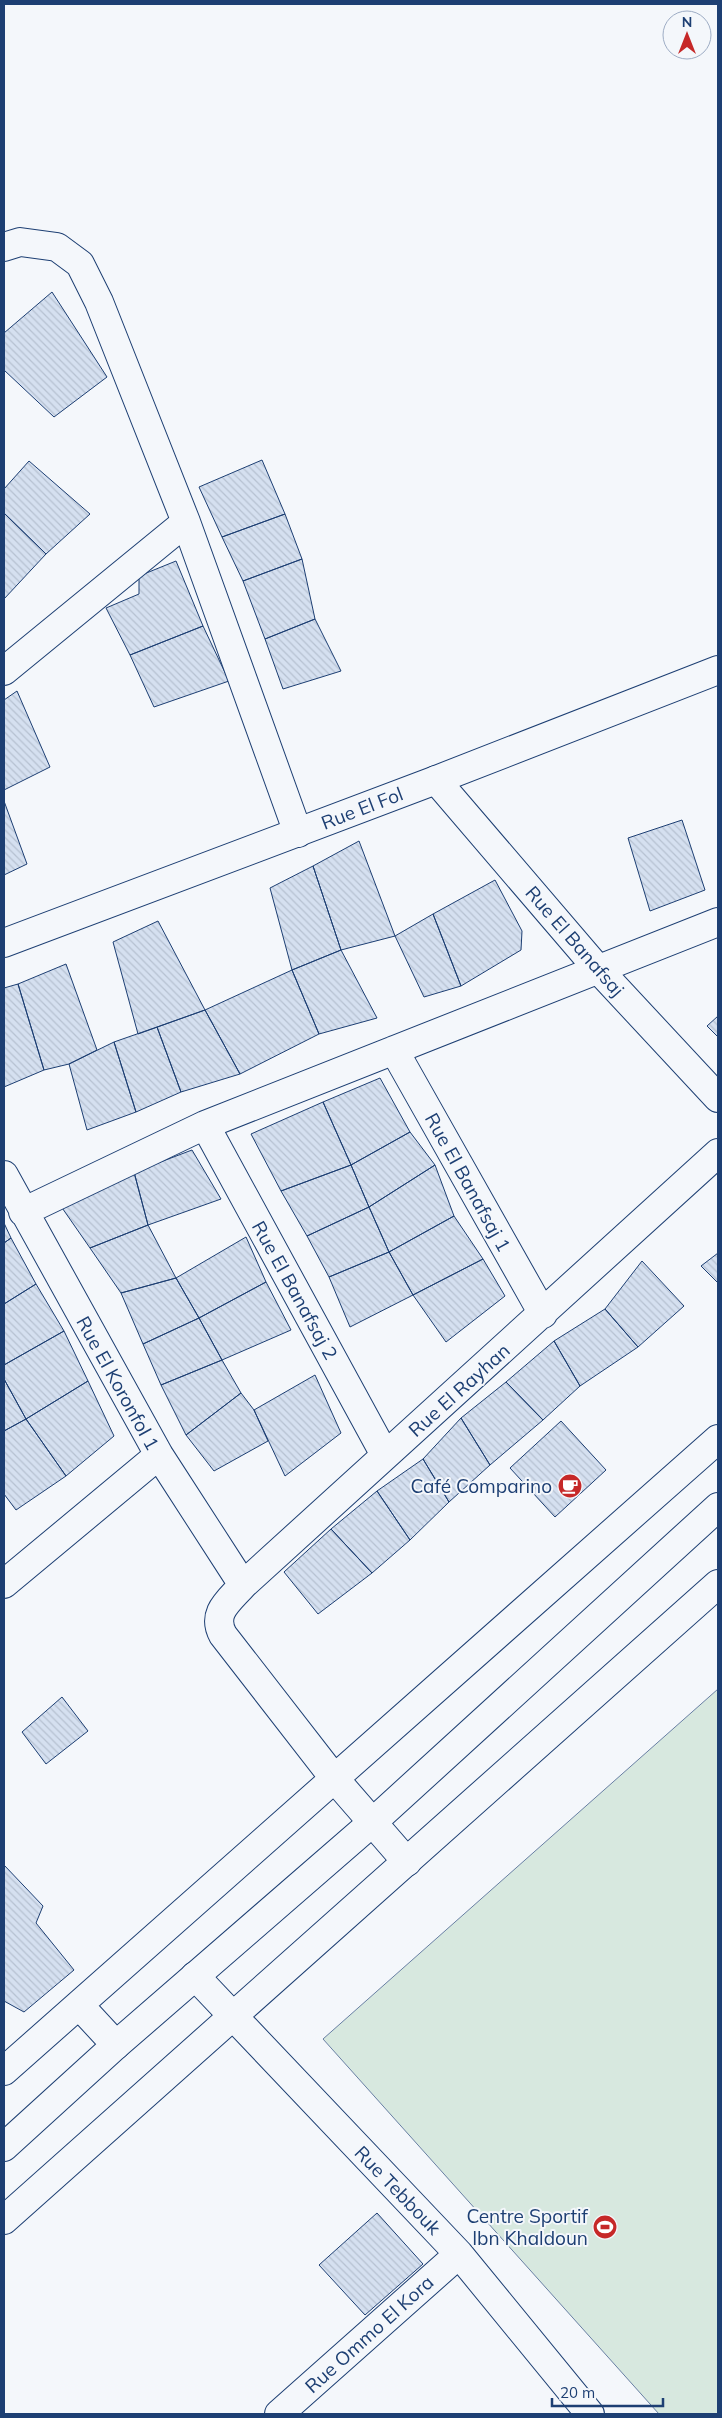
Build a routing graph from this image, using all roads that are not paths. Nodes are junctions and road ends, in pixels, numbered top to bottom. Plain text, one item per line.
1 (4, 247) edge
2 (186, 522) junction
3 (718, 670) edge
4 (4, 671) edge
5 (436, 780) junction
6 (298, 833) junction
7 (718, 922) edge
8 (4, 943) edge
9 (597, 968) junction
10 (394, 1050) junction
11 (718, 1098) edge
12 (205, 1125) junction
13 (718, 1153) edge
14 (4, 1176) edge
15 (23, 1212) junction
16 (543, 1314) junction
17 (718, 1439) edge
18 (158, 1455) junction
19 (385, 1455) junction
20 (718, 1506) edge
21 (5, 1579) edge
22 (718, 1584) edge
23 (243, 1585) junction
24 (334, 1778) junction
25 (374, 1822) junction
26 (407, 1862) junction
27 (195, 1976) junction
28 (79, 2005) junction
29 (233, 2018) junction
30 (116, 2045) junction
31 (4, 2071) edge
32 (4, 2147) edge
33 (4, 2220) edge
34 (460, 2254) junction
35 (578, 2410) edge
36 (279, 2414) edge

1 - 2 street
2 - 4 street
2 - 6 street
3 - 5 street, Rue El Fol
5 - 6 street, Rue El Fol
5 - 9 street, Rue El Banafsaj
6 - 8 street, Rue El Fol
7 - 9 street
9 - 10 street
9 - 11 street, Rue El Banafsaj
10 - 12 street
10 - 16 street, Rue El Banafsaj 1
12 - 15 street
12 - 19 street, Rue El Banafsaj 2
13 - 16 street, Rue El Rayhan
14 - 15 street, Rue El Koronfol 1
15 - 18 street, Rue El Koronfol 1
16 - 19 street, Rue El Rayhan
17 - 24 street
18 - 21 street
18 - 23 street, Rue El Koronfol 1
19 - 23 street, Rue El Rayhan
20 - 25 street
22 - 26 street
23 - 24 street, Rue El Rayhan
24 - 25 street
24 - 28 street
25 - 26 street
25 - 27 street
26 - 29 street
27 - 29 street, Rue Tebbouk
27 - 30 street
28 - 30 street
28 - 31 street
29 - 33 street
29 - 34 street, Rue Tebbouk
30 - 32 street
34 - 35 street, Rue Tebbouk
34 - 36 street, Rue Ommo El Kora

